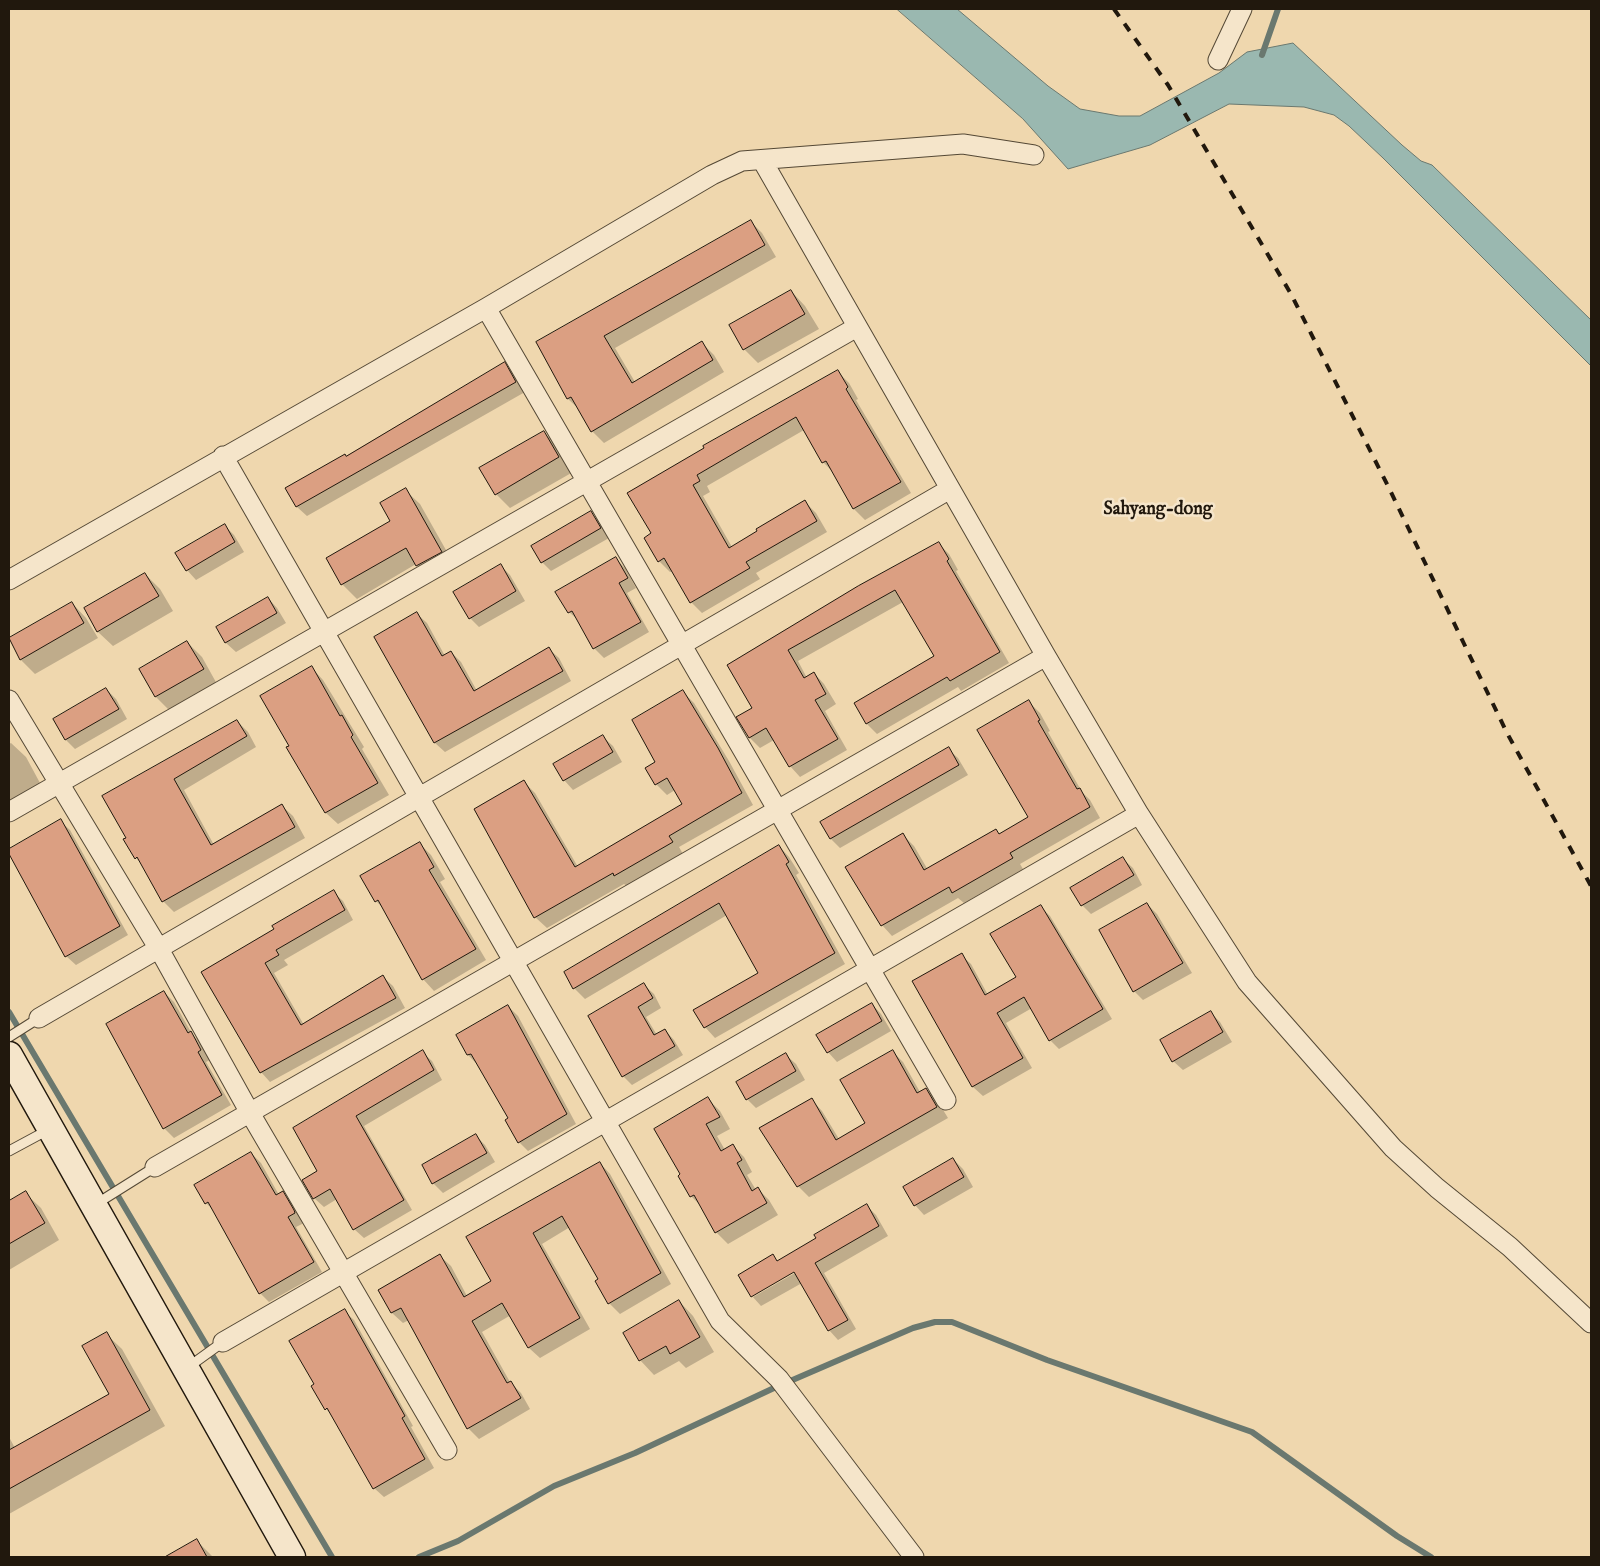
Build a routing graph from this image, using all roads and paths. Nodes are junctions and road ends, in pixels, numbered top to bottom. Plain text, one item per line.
1 (1242, 9) edge
2 (1218, 60) dead end
3 (1034, 155) dead end
4 (762, 160) junction
5 (486, 308) junction
6 (857, 327) junction
7 (223, 456) junction
8 (587, 482) junction
9 (950, 489) junction
10 (9, 580) edge
11 (324, 633) junction
12 (682, 645) junction
13 (1046, 656) junction
14 (9, 700) edge
15 (59, 784) junction
16 (419, 798) junction
17 (778, 810) junction
18 (9, 812) edge
19 (1139, 814) junction
20 (158, 949) junction
21 (513, 961) junction
22 (870, 970) junction
23 (35, 1021) joint
24 (11, 1042) edge
25 (946, 1100) dead end
26 (250, 1113) junction
27 (606, 1122) junction
28 (51, 1129) junction
29 (9, 1151) edge
30 (155, 1167) joint
31 (102, 1200) junction
32 (343, 1274) junction
33 (1591, 1323) edge
34 (220, 1345) joint
35 (191, 1365) junction
36 (447, 1450) dead end
37 (292, 1557) edge
38 (914, 1557) edge

1 - 2 street
3 - 4 street
4 - 5 street
4 - 6 street
5 - 7 street
5 - 8 street
6 - 8 street
6 - 9 street
7 - 10 street
7 - 11 street
8 - 11 street
8 - 12 street
9 - 12 street
9 - 13 street
11 - 15 street
11 - 16 street
12 - 16 street
12 - 17 street
13 - 17 street
13 - 19 street
14 - 15 street
15 - 18 street
15 - 20 street
16 - 20 street
16 - 21 street
17 - 21 street
17 - 22 street
19 - 22 street
19 - 33 street
20 - 23 street
20 - 26 street
21 - 26 street
21 - 27 street
22 - 25 street
22 - 27 street
23 - 24 lane
24 - 28 street
26 - 30 street
26 - 32 street
27 - 32 street
27 - 38 street
28 - 29 lane
28 - 31 street
30 - 31 lane
31 - 35 street
32 - 34 street
32 - 36 street
34 - 35 lane
35 - 37 street

